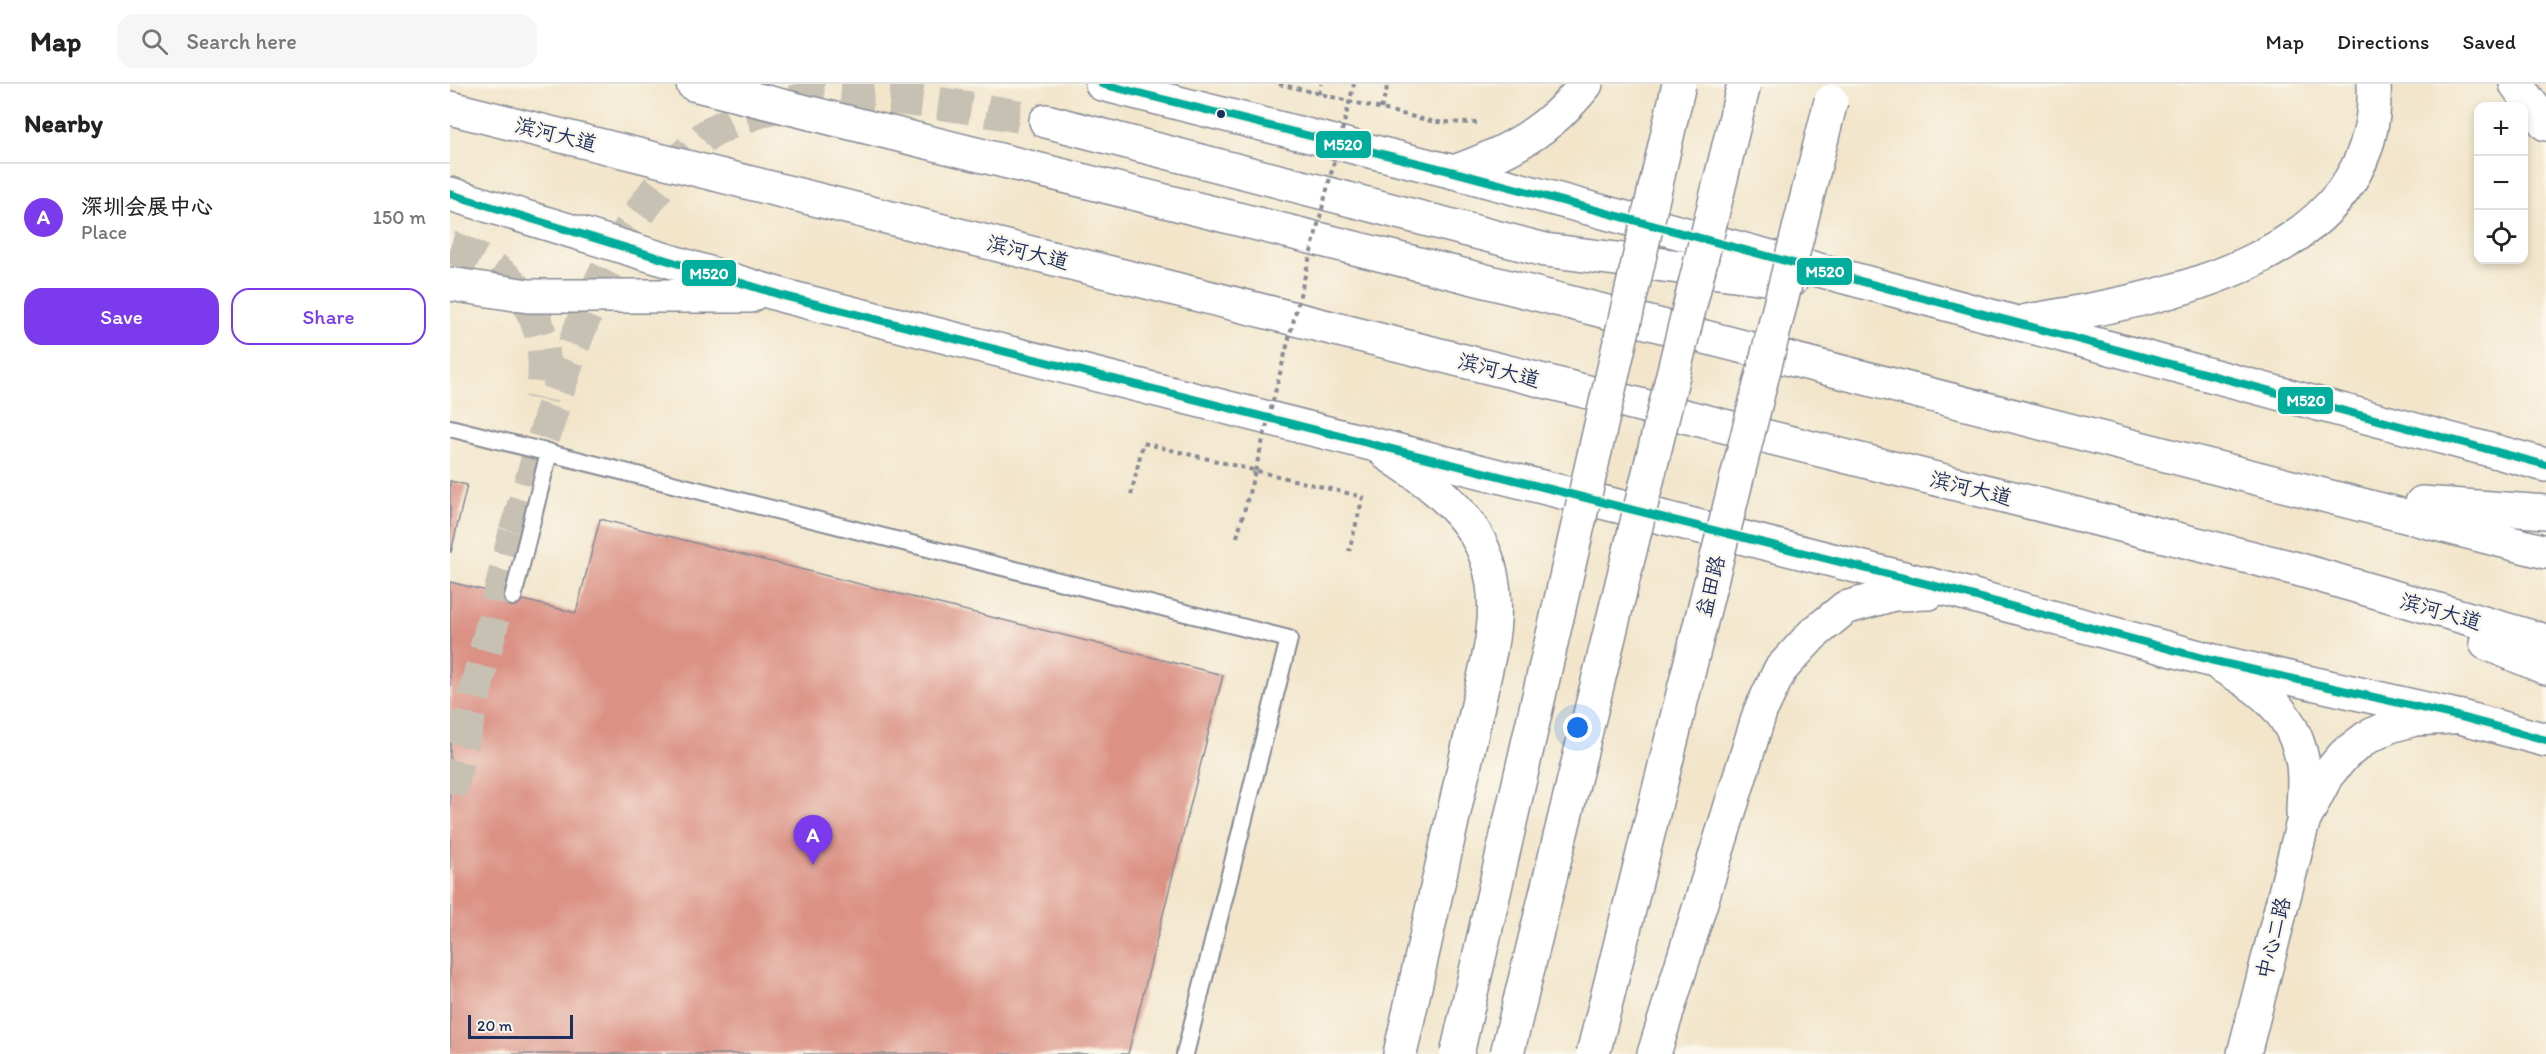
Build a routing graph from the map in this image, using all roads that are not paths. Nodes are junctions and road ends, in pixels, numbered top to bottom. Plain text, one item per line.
1 (693, 84) edge
2 (1586, 84) edge
3 (1679, 84) edge
4 (1744, 84) edge
5 (2374, 84) edge
6 (2516, 84) edge
7 (1115, 86) edge
8 (1834, 90) edge
9 (450, 108) edge
10 (1046, 121) tunnel mouth
11 (2546, 124) edge
12 (1454, 172) junction
13 (450, 194) edge
14 (450, 284) edge
15 (784, 296) junction
16 (1912, 296) junction
17 (2017, 323) junction
18 (450, 428) edge
19 (1368, 442) junction
20 (549, 452) junction
21 (2546, 465) edge
22 (2306, 491) junction
23 (2546, 512) edge
24 (2546, 552) edge
25 (2297, 569) junction
26 (1955, 591) junction
27 (513, 597) dead end
28 (2546, 641) edge
29 (2210, 660) junction
30 (2546, 668) edge
31 (2457, 716) junction
32 (2546, 740) edge
33 (2302, 822) junction
34 (1185, 1054) edge
35 (1400, 1054) edge
36 (1457, 1054) edge
37 (1507, 1054) edge
38 (1593, 1054) edge
39 (1654, 1054) edge
40 (2244, 1054) edge

1 - 22 main road
2 - 12 main road
3 - 36 main road, bridge
4 - 37 main road, bridge
5 - 17 main road
6 - 11 main road
7 - 12 main road
8 - 38 main road, 益田路, bridge
9 - 25 main road, 滨河大道
10 - 16 main road
12 - 16 main road
13 - 15 main road
14 - 15 main road
15 - 19 main road
16 - 17 main road
17 - 21 main road
18 - 20 lane
19 - 26 main road
19 - 35 main road
20 - 27 lane
20 - 34 lane
22 - 23 main road
22 - 24 main road
25 - 28 main road, 滨河大道
25 - 30 main road
26 - 29 main road
26 - 39 main road
29 - 31 main road
29 - 33 main road, 中心二路
31 - 32 main road
31 - 33 main road, 中心二路
33 - 40 main road, 中心二路

